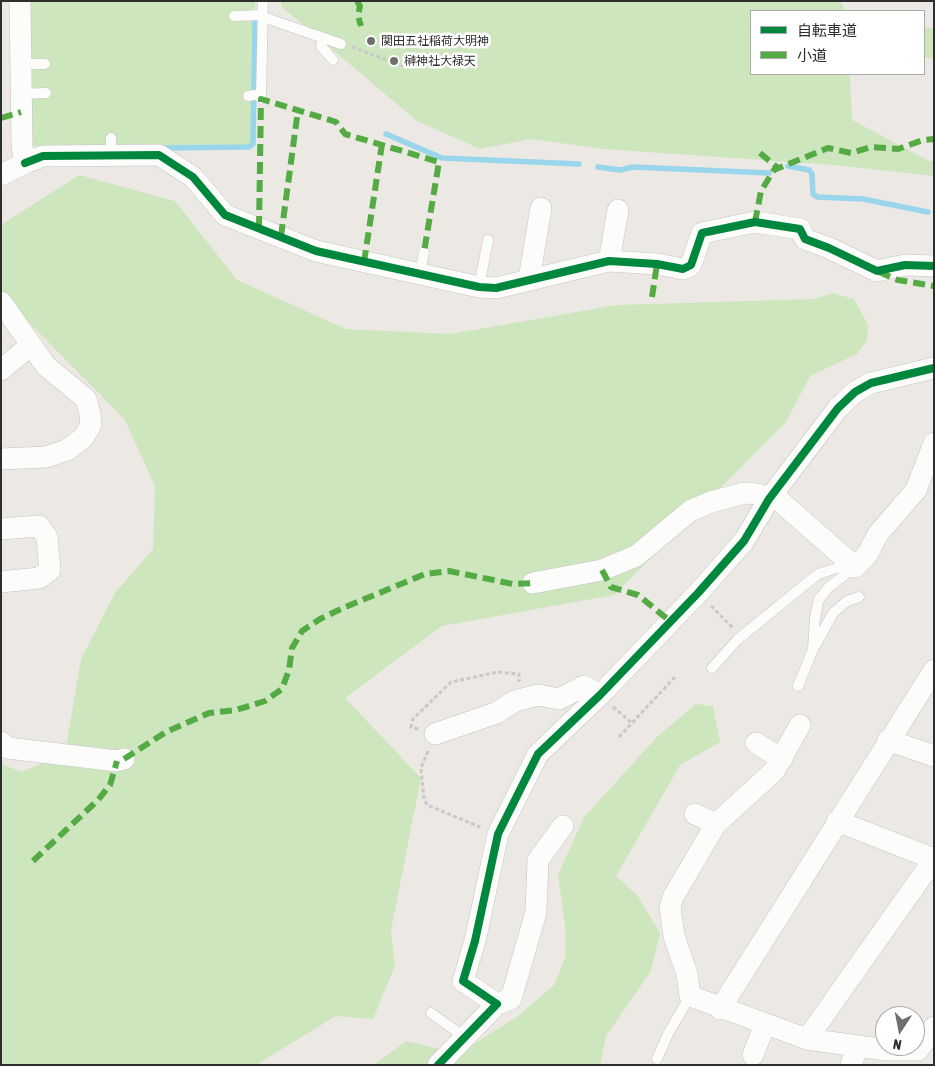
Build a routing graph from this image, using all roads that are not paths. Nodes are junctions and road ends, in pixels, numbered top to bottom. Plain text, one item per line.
1 (20, 1) edge
2 (263, 1) edge
3 (234, 16) dead end
4 (263, 16) junction
5 (324, 38) junction
6 (342, 44) road end
7 (333, 60) dead end
8 (14, 61) edge
9 (45, 64) dead end
10 (46, 93) dead end
11 (21, 94) junction
12 (248, 96) dead end
13 (25, 163) junction
14 (1, 175) edge
15 (542, 208) dead end
16 (618, 210) dead end
17 (488, 240) dead end
18 (424, 252) dead end
19 (609, 262) junction
20 (934, 266) edge
21 (420, 273) junction
22 (528, 279) junction
23 (479, 287) junction
24 (1, 302) edge
25 (32, 345) junction
26 (934, 368) edge
27 (1, 370) edge
28 (934, 443) edge
29 (1, 458) edge
30 (771, 497) junction
31 (1, 529) edge
32 (853, 566) junction
33 (1, 582) edge
34 (533, 583) dead end
35 (859, 597) dead end
36 (813, 649) junction
37 (712, 668) dead end
38 (934, 670) edge
39 (798, 686) dead end
40 (600, 695) junction
41 (800, 725) dead end
42 (435, 734) road end
43 (888, 740) junction
44 (1, 742) edge
45 (756, 743) dead end
46 (934, 756) edge
47 (124, 759) dead end
48 (782, 759) junction
49 (695, 814) dead end
50 (837, 821) junction
51 (716, 824) junction
52 (563, 826) dead end
53 (934, 859) edge
54 (690, 996) junction
55 (497, 1004) junction
56 (720, 1009) junction
57 (431, 1013) dead end
58 (765, 1024) junction
59 (934, 1027) edge
60 (466, 1038) junction
61 (807, 1039) junction
62 (753, 1055) dead end
63 (855, 1055) edge
64 (657, 1059) dead end
65 (438, 1065) edge

1 - 8 street
2 - 4 lane
3 - 4 lane
4 - 5 lane
4 - 12 lane
5 - 6 lane
5 - 7 lane
8 - 9 lane
8 - 11 street
10 - 11 lane
11 - 13 street
13 - 14 street
13 - 21 street
15 - 22 street
16 - 19 street
17 - 23 lane
18 - 21 lane
19 - 20 street
19 - 22 street
21 - 23 street
22 - 23 street
24 - 25 street
25 - 27 street
25 - 29 street
26 - 30 street
28 - 32 street
30 - 32 street
30 - 34 street
30 - 40 street
31 - 33 street
32 - 36 lane
32 - 37 lane
35 - 36 lane
36 - 39 lane
38 - 43 street
40 - 42 street
40 - 55 street
41 - 48 street
43 - 46 street
43 - 50 street
44 - 47 street
45 - 48 street
48 - 51 street
49 - 51 street
50 - 53 street
50 - 56 street
51 - 54 street
52 - 55 street
53 - 61 street
54 - 56 street
54 - 64 lane
55 - 60 street
56 - 58 street
57 - 60 lane
58 - 61 street
58 - 62 street
59 - 63 street
60 - 65 street
61 - 63 street

